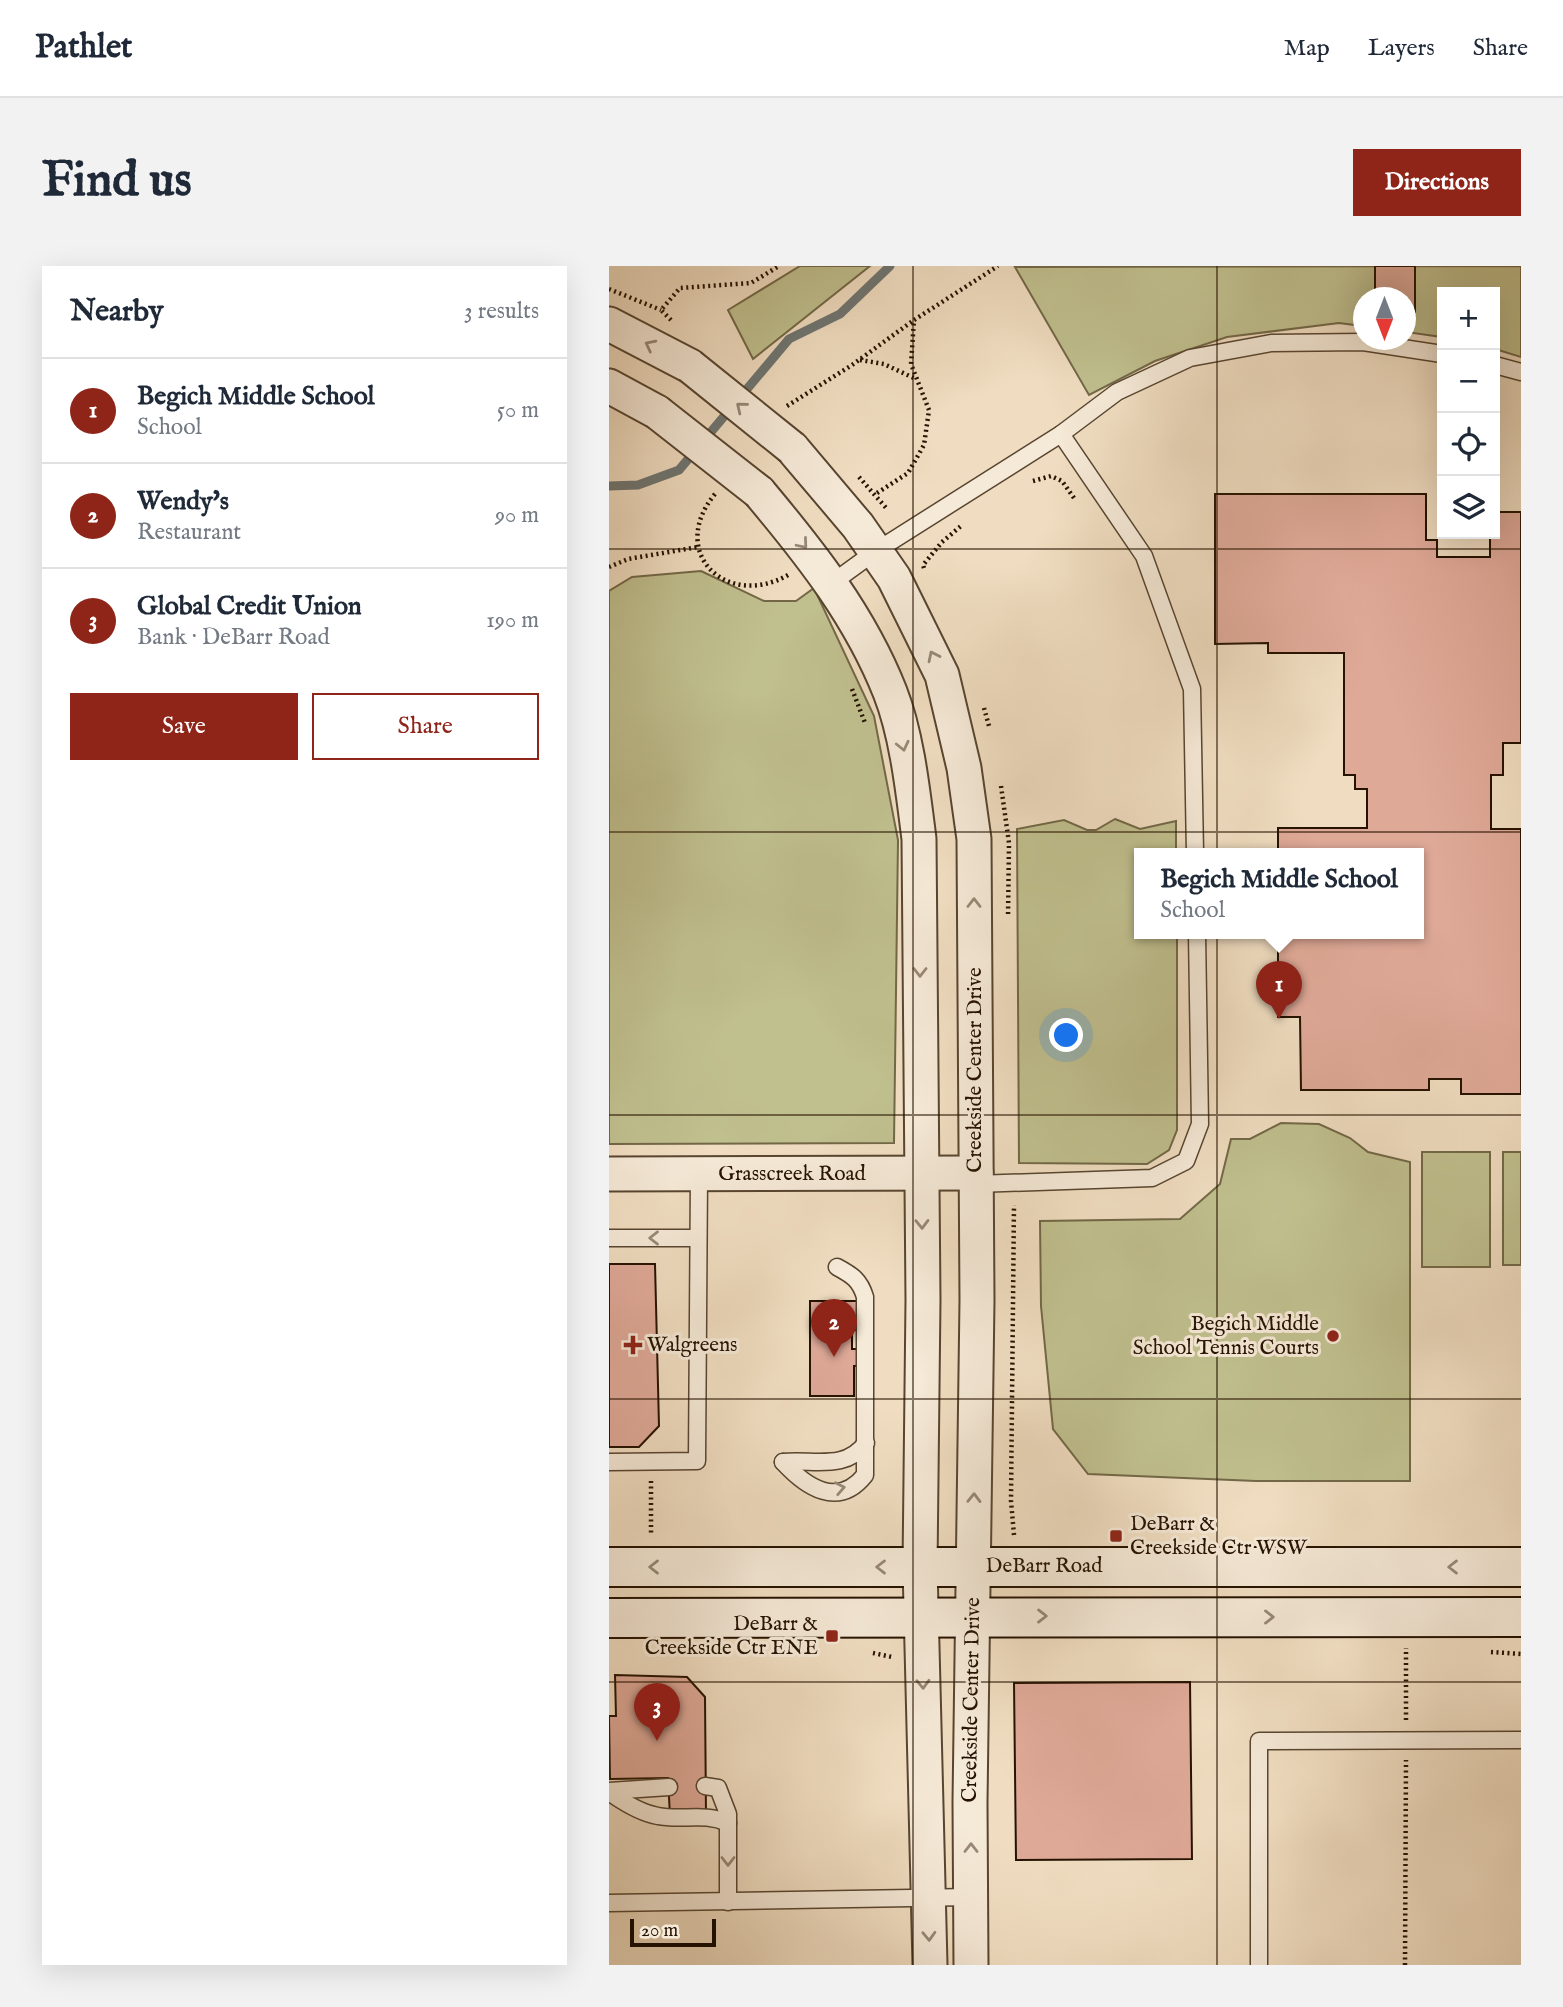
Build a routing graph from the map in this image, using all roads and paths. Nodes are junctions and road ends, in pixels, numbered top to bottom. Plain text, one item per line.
1 (779, 266) edge
2 (998, 266) edge
3 (609, 289) edge
4 (661, 310) junction
5 (914, 320) junction
6 (609, 324) edge
7 (679, 328) dead end
8 (1437, 353) edge
9 (860, 360) junction
10 (1500, 366) edge
11 (1521, 372) edge
12 (917, 379) junction
13 (609, 386) edge
14 (786, 406) dead end
15 (1061, 434) junction
16 (877, 493) dead end
17 (698, 547) dead end
18 (876, 551) junction
19 (783, 564) dead end
20 (609, 567) edge
21 (832, 583) junction
22 (797, 584) dead end
23 (847, 676) dead end
24 (867, 728) dead end
25 (1195, 848) edge
26 (1197, 939) edge
27 (921, 1173) junction
28 (609, 1174) edge
29 (699, 1174) junction
30 (976, 1179) junction
31 (1014, 1203) dead end
32 (609, 1238) edge
33 (698, 1238) junction
34 (837, 1267) dead end
35 (866, 1443) junction
36 (609, 1462) edge
37 (651, 1476) dead end
38 (1014, 1520) dead end
39 (652, 1543) dead end
40 (974, 1566) junction
41 (609, 1567) edge
42 (920, 1567) junction
43 (1521, 1567) edge
44 (921, 1616) junction
45 (973, 1616) junction
46 (1521, 1617) edge
47 (609, 1618) edge
48 (1406, 1647) dead end
49 (1406, 1740) junction
50 (1521, 1740) edge
51 (705, 1786) dead end
52 (669, 1787) dead end
53 (609, 1791) edge
54 (728, 1823) junction
55 (971, 1897) junction
56 (929, 1899) junction
57 (727, 1902) junction
58 (609, 1903) edge
59 (930, 1965) edge
60 (971, 1965) edge
61 (1259, 1965) edge
62 (1405, 1965) edge

1 - 4 path
2 - 5 path
3 - 4 path
4 - 7 path
5 - 9 path
5 - 12 path
18 -> 6 street, Creekside Center Drive, bridge
8 - 15 lane
9 - 12 path
9 - 14 path
10 - 11 lane
12 - 16 path
13 -> 21 street, Creekside Center Drive, bridge
15 - 18 lane
15 - 25 lane
17 - 20 path
18 - 21 lane
30 -> 18 street, Creekside Center Drive
19 - 22 path
21 -> 27 street, Creekside Center Drive
23 - 24 path
26 - 30 lane
27 - 29 street, Grasscreek Road
27 - 30 street, Grasscreek Road
27 -> 42 street, Creekside Center Drive
28 - 29 street, Grasscreek Road
29 - 33 lane
40 -> 30 street, Creekside Center Drive
31 - 38 path
33 -> 32 lane
33 - 36 lane
34 - 35 lane
35 -> 35 lane
37 - 39 path
40 - 42 main road, DeBarr Road
43 -> 40 main road, DeBarr Road
40 - 45 street, Creekside Center Drive
42 -> 41 main road, DeBarr Road
42 - 44 street, Creekside Center Drive
44 - 45 main road
44 - 47 main road
44 -> 56 street, Creekside Center Drive
45 -> 46 main road
55 -> 45 street, Creekside Center Drive
48 - 49 path
49 - 50 lane
49 - 61 lane
49 - 62 path
51 - 54 lane
52 - 53 lane
53 - 54 lane
54 -> 57 lane
55 - 56 lane
55 - 60 street, Creekside Center Drive
56 - 57 lane
56 -> 59 street, Creekside Center Drive
57 - 58 lane

